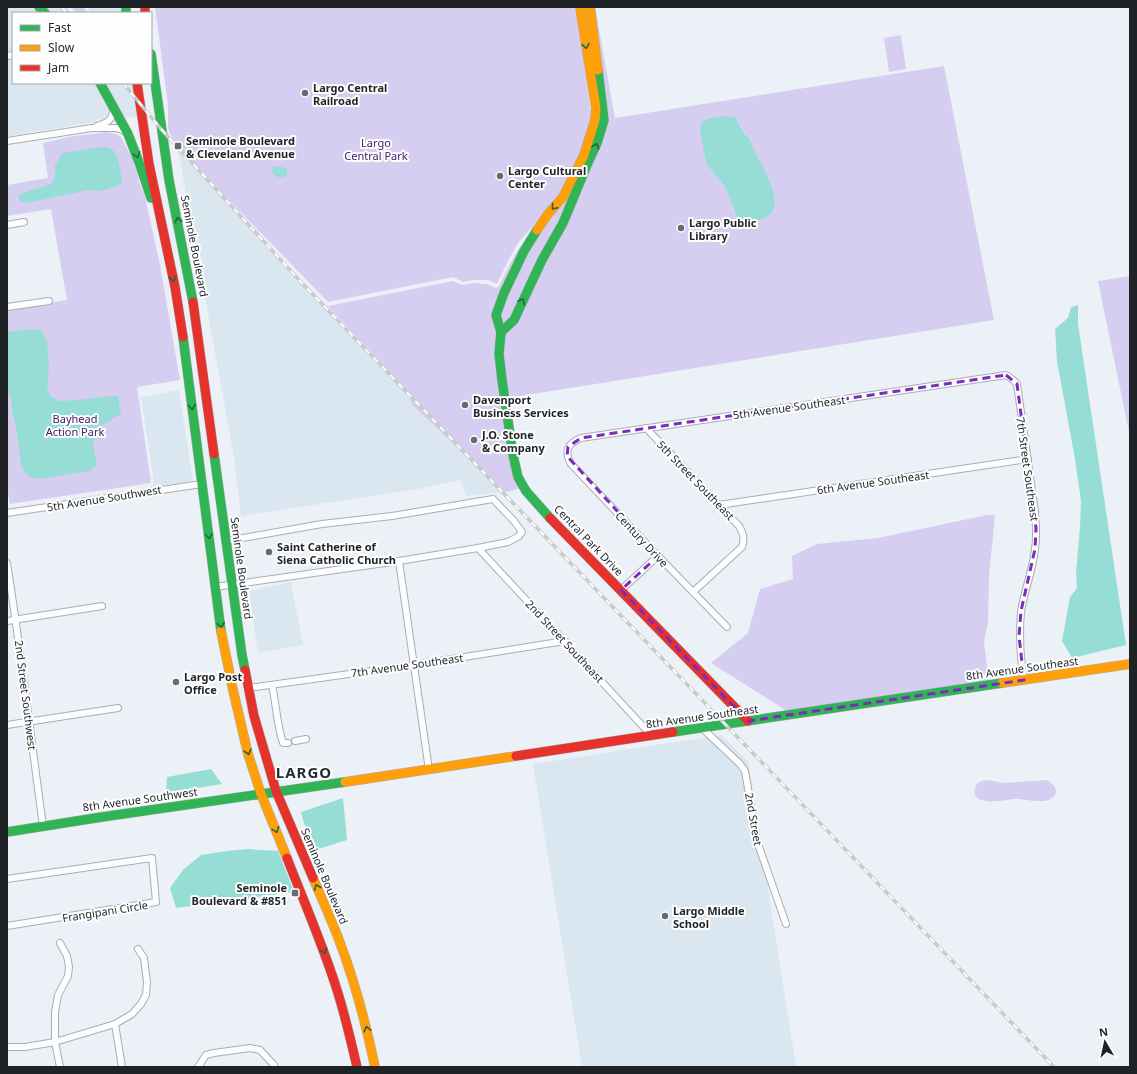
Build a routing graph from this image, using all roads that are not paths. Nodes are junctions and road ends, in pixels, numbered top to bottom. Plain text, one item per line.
1 (580, 7) edge
2 (590, 7) edge
3 (152, 61) edge
4 (101, 84) edge
5 (137, 84) edge
6 (113, 107) junction
7 (92, 128) junction
8 (128, 134) junction
9 (7, 140) edge
10 (159, 211) junction
11 (24, 222) dead end
12 (7, 225) edge
13 (182, 237) junction
14 (166, 240) junction
15 (49, 301) dead end
16 (7, 307) edge
17 (500, 332) junction
18 (201, 355) junction
19 (185, 357) junction
20 (1012, 378) joint
21 (646, 428) junction
22 (568, 447) joint
23 (1028, 459) junction
24 (218, 483) junction
25 (202, 484) junction
26 (719, 505) junction
27 (7, 513) edge
28 (226, 541) junction
29 (478, 548) junction
30 (658, 556) junction
31 (398, 561) junction
32 (7, 563) edge
33 (231, 584) junction
34 (215, 587) junction
35 (621, 590) junction
36 (693, 592) junction
37 (102, 606) dead end
38 (16, 620) junction
39 (7, 621) edge
40 (727, 627) dead end
41 (565, 641) junction
42 (1130, 664) edge
43 (414, 665) junction
44 (1024, 680) junction
45 (272, 685) junction
46 (248, 688) junction
47 (118, 708) dead end
48 (748, 721) junction
49 (29, 722) junction
50 (7, 725) edge
51 (702, 728) junction
52 (651, 735) junction
53 (306, 739) dead end
54 (295, 741) dead end
55 (288, 743) dead end
56 (429, 770) junction
57 (276, 791) junction
58 (261, 794) junction
59 (43, 826) junction
60 (7, 832) edge
61 (7, 879) edge
62 (786, 924) dead end
63 (7, 926) edge
64 (60, 943) dead end
65 (138, 949) dead end
66 (115, 1024) junction
67 (55, 1042) junction
68 (7, 1047) edge
69 (60, 1067) edge
70 (122, 1067) edge
71 (198, 1067) edge
72 (274, 1067) edge
73 (357, 1067) edge
74 (375, 1067) edge

1 -> 17 street, Central Park Drive
17 -> 2 street
13 -> 3 street, Seminole Boulevard
4 - 6 street
5 - 10 street
6 - 7 street
6 - 8 street
7 - 8 street
7 - 9 street
8 -> 10 street
10 - 14 street
11 - 12 street
13 - 14 street
13 - 18 street, Seminole Boulevard
14 -> 19 street
15 - 16 street
17 - 35 street, Central Park Drive
18 - 19 street
18 - 24 street, Seminole Boulevard
19 -> 25 street
20 - 21 street, 5th Avenue Southeast
20 - 23 street, 7th Street Southeast
21 - 22 street, 5th Avenue Southeast
21 - 26 street, 5th Street Southeast
22 - 30 street, Century Drive
23 - 26 street, 6th Avenue Southeast
23 - 44 street, 7th Street Southeast
24 - 25 street
24 - 28 street, Seminole Boulevard
25 - 27 street, 5th Avenue Southwest
25 -> 34 street
26 - 36 street, 5th Street Southeast
28 - 29 street
28 - 33 street, Seminole Boulevard
29 - 31 street
29 - 41 street, 2nd Street Southeast
30 - 35 street
30 - 36 street, Century Drive
31 - 33 street
31 - 43 street
32 - 38 street, 2nd Street Southwest
33 - 34 street
33 - 46 street, Seminole Boulevard
34 -> 58 street
35 - 48 street, Central Park Drive
36 - 40 street, Century Drive
37 - 38 street
38 - 39 street
38 - 49 street, 2nd Street Southwest
41 - 43 street, 7th Avenue Southeast
41 - 52 street, 2nd Street Southeast
42 - 44 street, 8th Avenue Southeast
43 - 45 street, 7th Avenue Southeast
43 - 56 street
44 - 48 street, 8th Avenue Southeast
45 - 46 street, 7th Avenue Southeast
45 - 55 street
46 - 57 street, Seminole Boulevard
47 - 49 street
48 - 51 street, 8th Avenue Southeast
49 - 50 street
49 - 59 street, 2nd Street Southwest
51 - 52 street, 8th Avenue Southeast
51 - 62 street, 2nd Street
52 - 56 street, 8th Avenue Southeast
53 - 54 street
56 - 57 street, 8th Avenue Southeast
57 - 58 street, 8th Avenue Southwest
74 -> 57 street, Seminole Boulevard
58 - 59 street, 8th Avenue Southwest
58 -> 73 street
59 - 60 street, 8th Avenue Southwest
61 - 63 street, Frangipani Circle
64 - 67 street
65 - 66 street
66 - 67 street
66 - 70 street
67 - 68 street
67 - 69 street
71 - 72 street

